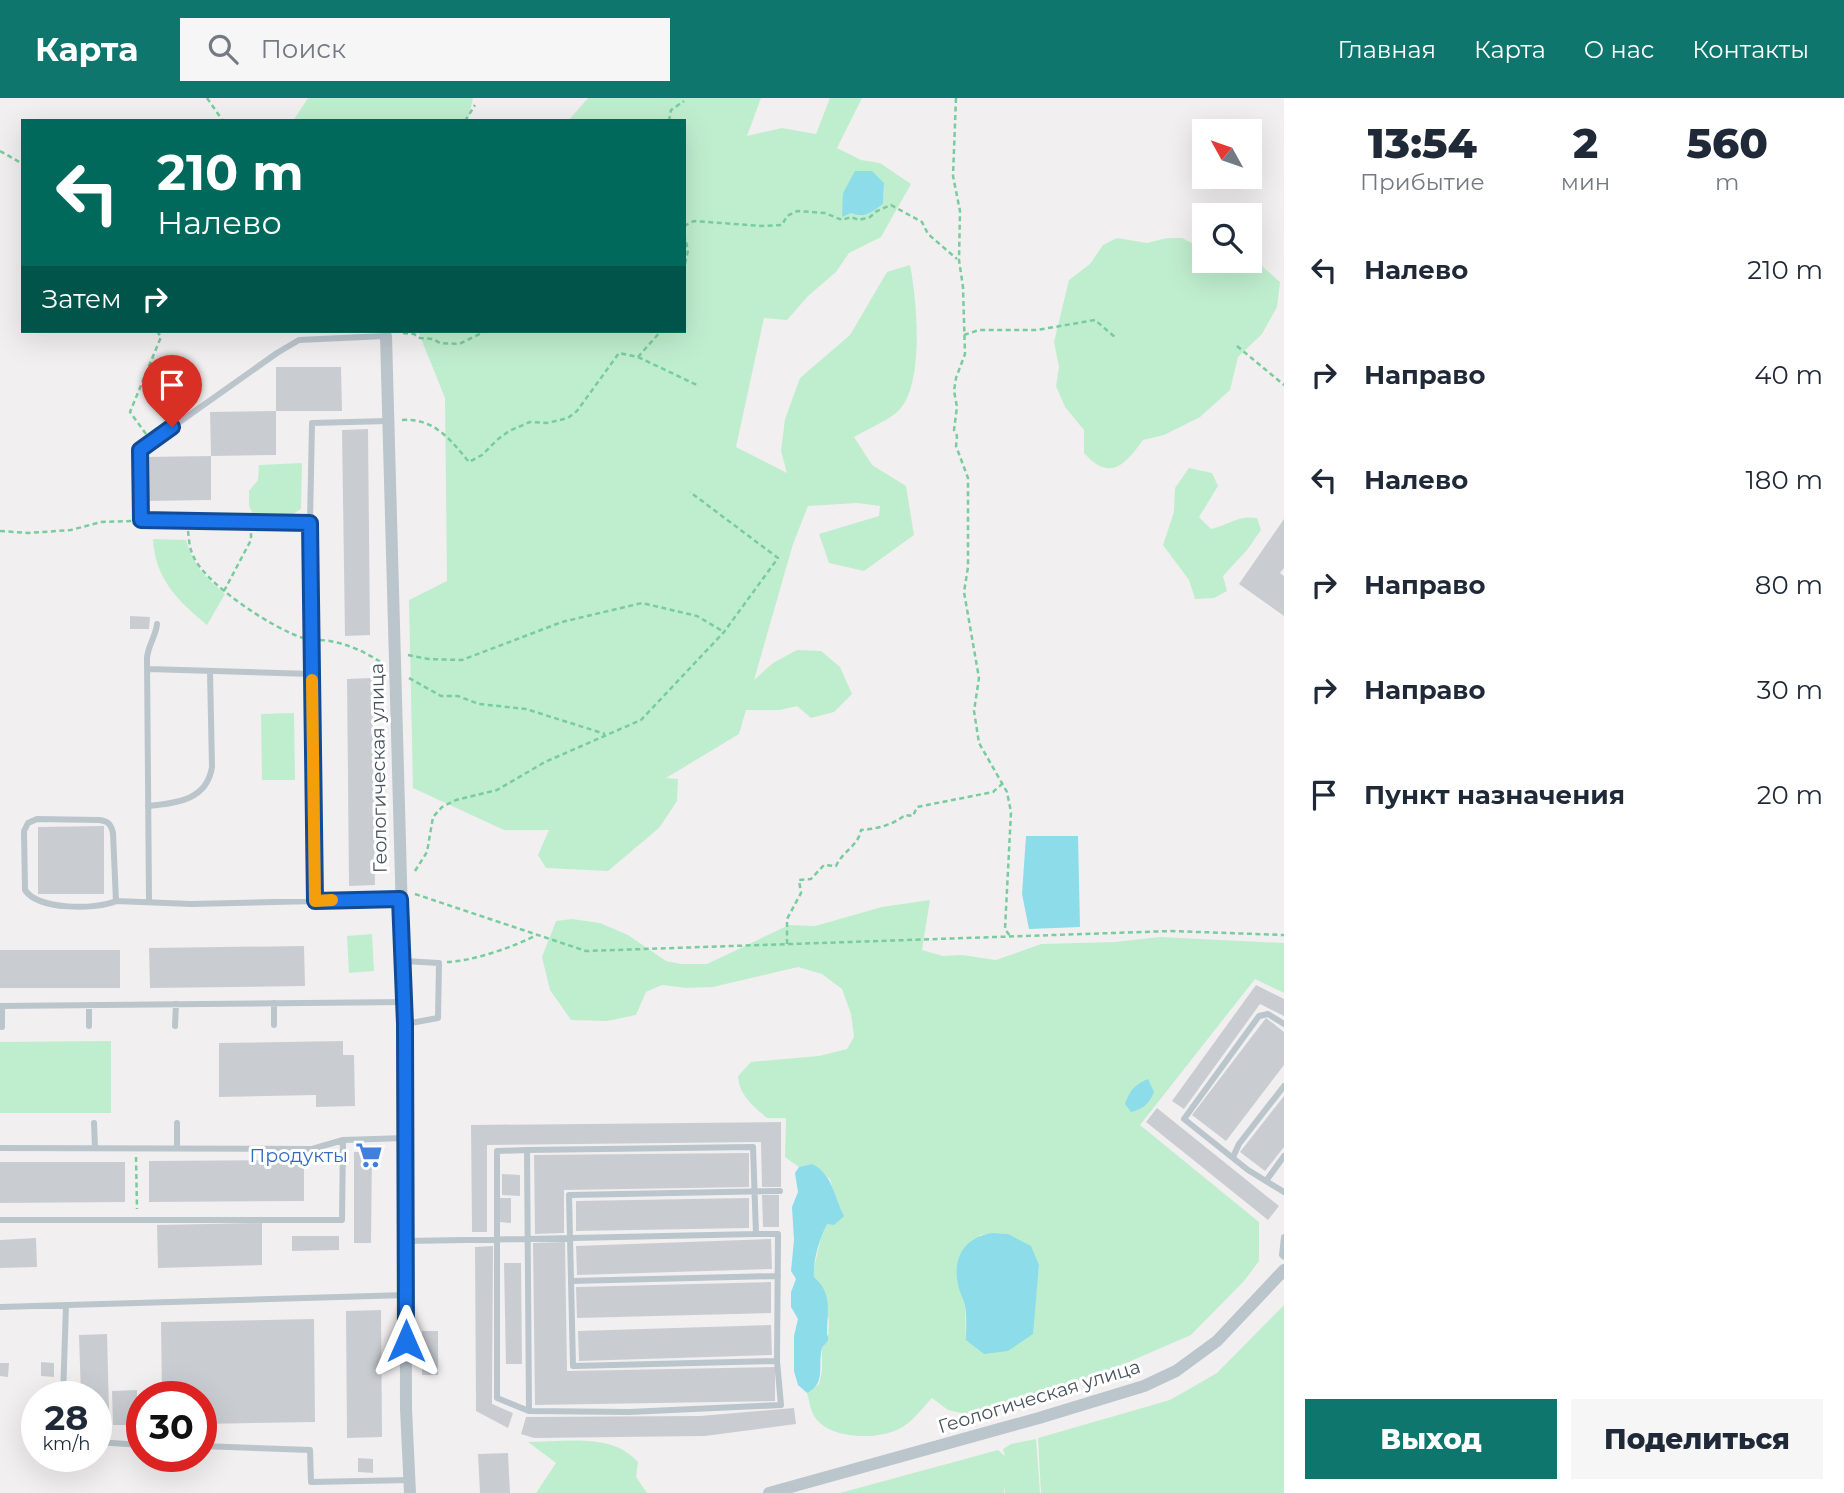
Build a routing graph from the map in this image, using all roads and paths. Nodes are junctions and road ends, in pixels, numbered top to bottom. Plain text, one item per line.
1 (207, 98) edge
2 (956, 98) edge
3 (684, 101) dead end
4 (475, 105) dead end
5 (222, 119) edge
6 (466, 119) edge
7 (669, 119) edge
8 (0, 151) edge
9 (21, 163) edge
10 (686, 225) edge
11 (686, 242) edge
12 (686, 260) edge
13 (958, 260) junction
14 (158, 333) edge
15 (403, 333) dead end
16 (482, 333) edge
17 (659, 333) edge
18 (964, 335) junction
19 (386, 336) joint
20 (1116, 338) dead end
21 (1237, 346) dead end
22 (638, 357) junction
23 (699, 386) dead end
24 (1284, 386) edge
25 (388, 421) junction
26 (151, 442) junction
27 (690, 492) dead end
28 (141, 520) junction
29 (187, 521) junction
30 (252, 522) junction
31 (310, 523) junction
32 (0, 531) edge
33 (224, 591) junction
34 (157, 624) dead end
35 (724, 632) junction
36 (312, 640) junction
37 (394, 652) junction
38 (148, 669) junction
39 (210, 671) junction
40 (395, 671) junction
41 (312, 674) junction
42 (605, 734) junction
43 (1003, 784) junction
44 (148, 806) junction
45 (400, 894) junction
46 (116, 901) junction
47 (315, 901) junction
48 (149, 902) junction
49 (537, 934) junction
50 (1284, 935) edge
51 (1010, 936) junction
52 (787, 944) junction
53 (402, 961) junction
54 (439, 963) junction
55 (404, 1002) junction
56 (274, 1003) junction
57 (176, 1004) junction
58 (89, 1005) junction
59 (1, 1006) edge
60 (405, 1024) junction
61 (1284, 1024) edge
62 (274, 1025) dead end
63 (89, 1026) dead end
64 (175, 1026) dead end
65 (2, 1027) dead end
66 (1284, 1086) edge
67 (94, 1123) dead end
68 (177, 1123) dead end
69 (405, 1138) junction
70 (343, 1140) junction
71 (0, 1148) edge
72 (95, 1148) junction
73 (137, 1148) junction
74 (177, 1148) junction
75 (527, 1150) junction
76 (1284, 1156) edge
77 (1233, 1157) junction
78 (1266, 1181) junction
79 (780, 1191) dead end
80 (1284, 1192) edge
81 (754, 1193) junction
82 (0, 1220) edge
83 (139, 1220) junction
84 (756, 1234) junction
85 (1284, 1237) edge
86 (570, 1238) junction
87 (499, 1239) junction
88 (527, 1239) junction
89 (406, 1241) junction
90 (1284, 1257) edge
91 (1284, 1270) edge
92 (778, 1276) junction
93 (571, 1281) junction
94 (406, 1295) junction
95 (66, 1305) junction
96 (0, 1307) edge
97 (777, 1361) junction
98 (63, 1381) edge
99 (529, 1411) junction
100 (217, 1447) edge
101 (410, 1487) edge
102 (769, 1493) edge

1 - 5 path
2 - 13 path
3 - 7 path
4 - 6 path
8 - 9 path
10 - 13 path
11 - 12 path
13 - 18 path
14 - 26 path
15 - 16 path
17 - 22 path
18 - 20 path
18 - 43 path
19 - 25 street, Геологическая улица
19 - 26 lane
21 - 24 path
22 - 23 path
22 - 25 path
25 - 31 lane
25 - 37 street, Геологическая улица
26 - 28 lane
27 - 35 path
28 - 29 lane
28 - 32 path
29 - 30 lane
29 - 33 path
30 - 31 lane
30 - 33 path
31 - 36 lane
33 - 36 path
34 - 38 lane
35 - 37 path
35 - 42 path
36 - 40 path
36 - 41 lane
37 - 40 street, Геологическая улица
38 - 39 lane
38 - 44 lane
39 - 41 lane
39 - 44 lane
40 - 42 path
40 - 45 street, Геологическая улица
41 - 47 lane
42 - 45 path
43 - 51 path
43 - 52 path
44 - 48 lane
45 - 47 lane
45 - 49 path
45 - 53 street, Геологическая улица
46 - 46 lane
46 - 48 lane
47 - 48 lane
49 - 52 path
49 - 54 path
50 - 51 path
51 - 52 path
53 - 54 lane
53 - 55 street, Геологическая улица
54 - 60 lane
55 - 56 lane
55 - 60 street, Геологическая улица
56 - 57 lane
56 - 62 lane
57 - 58 lane
57 - 64 lane
58 - 59 lane
58 - 63 lane
59 - 65 lane
60 - 69 street, Геологическая улица
61 - 77 lane
66 - 77 lane
67 - 72 lane
68 - 74 lane
69 - 70 lane
69 - 89 street, Геологическая улица
70 - 74 lane
70 - 83 lane
71 - 72 lane
72 - 73 lane
73 - 74 lane
73 - 83 path
75 - 81 lane
75 - 87 lane
75 - 88 lane
76 - 78 lane
77 - 78 lane
78 - 80 lane
79 - 81 lane
81 - 84 lane
81 - 86 lane
82 - 83 lane
84 - 86 lane
84 - 92 lane
85 - 90 lane
86 - 88 lane
86 - 93 lane
87 - 88 lane
87 - 89 lane
87 - 99 lane
88 - 99 lane
89 - 94 street, Геологическая улица
91 - 102 street, Геологическая улица
92 - 93 lane
92 - 97 lane
93 - 97 lane
94 - 95 lane
94 - 101 street, Геологическая улица
95 - 96 lane
95 - 98 lane
97 - 99 lane
100 - 101 lane

